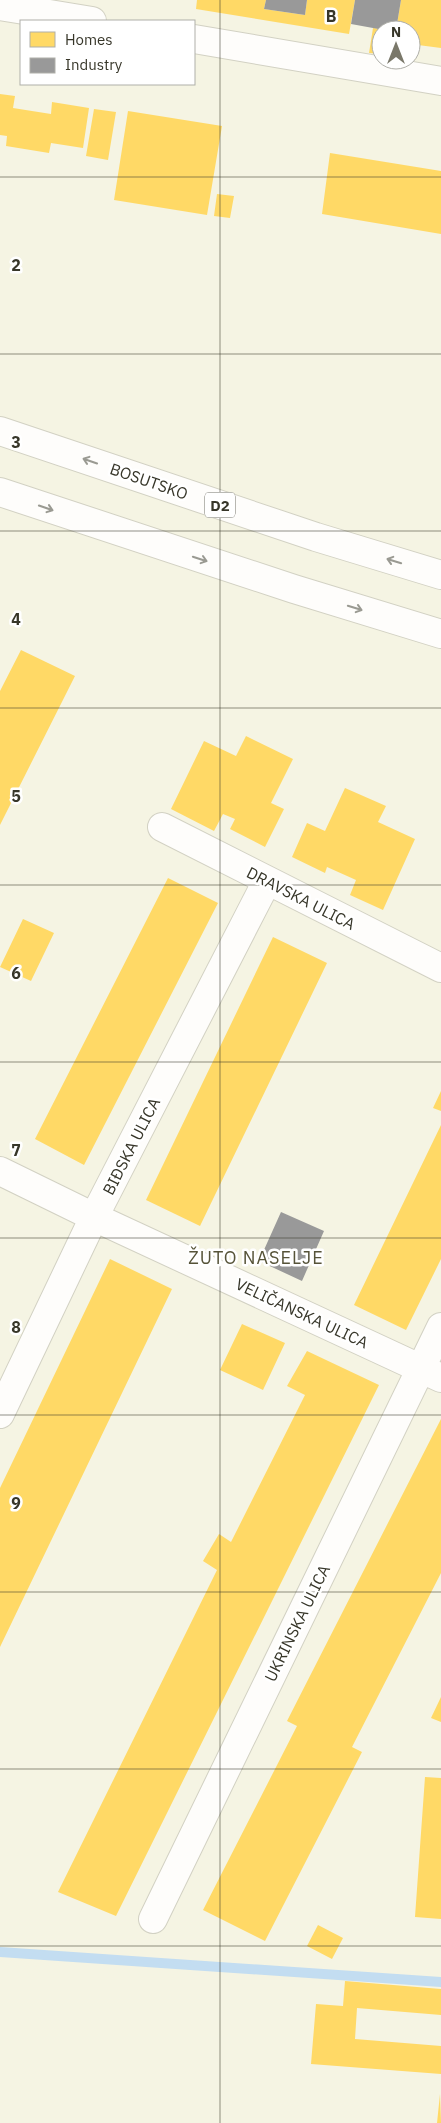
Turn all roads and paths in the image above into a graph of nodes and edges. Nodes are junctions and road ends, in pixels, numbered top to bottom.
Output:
1 (0, 6) edge
2 (86, 20) edge
3 (195, 39) edge
4 (441, 81) edge
5 (0, 431) edge
6 (0, 492) edge
7 (441, 575) edge
8 (441, 634) edge
9 (162, 827) dead end
10 (267, 881) junction
11 (441, 968) edge
12 (0, 1171) edge
13 (94, 1217) junction
14 (441, 1327) edge
15 (431, 1373) edge
16 (0, 1414) edge
17 (153, 1919) dead end

1 - 2 main road
3 - 4 main road
7 -> 5 main road, BOSUTSKO / D2
6 -> 8 main road
9 - 10 main road, DRAVSKA ULICA
10 - 11 main road, DRAVSKA ULICA
10 - 13 main road, BIĐSKA ULICA
12 - 13 main road, VELIČANSKA ULICA
13 - 15 main road, VELIČANSKA ULICA
13 - 16 main road, BIĐSKA ULICA
14 - 15 main road, UKRINSKA ULICA
15 - 17 main road, UKRINSKA ULICA

